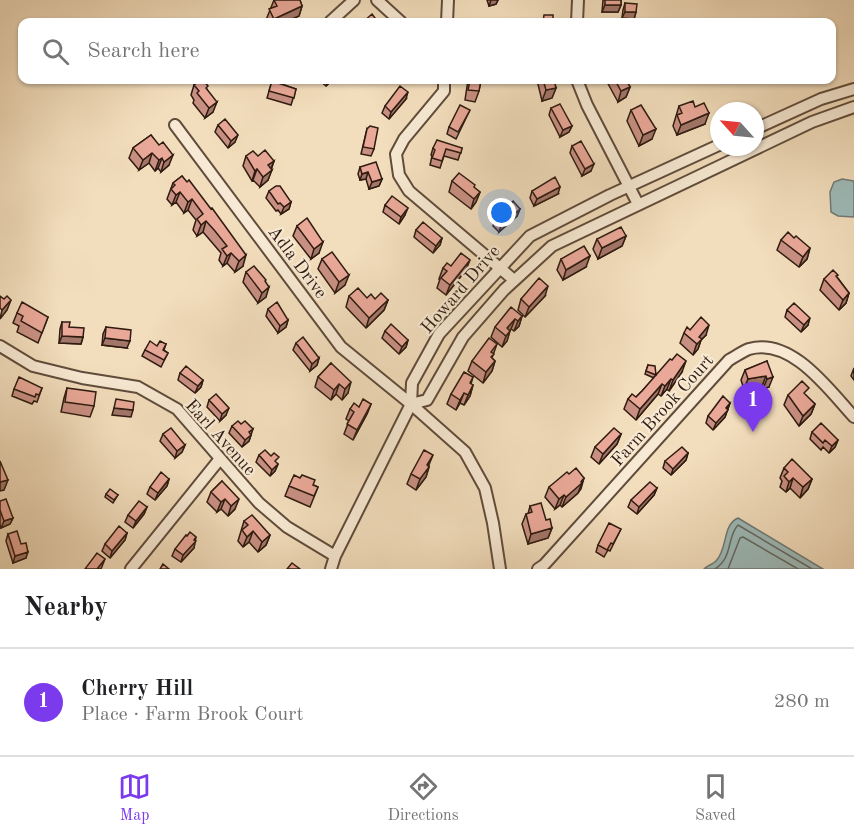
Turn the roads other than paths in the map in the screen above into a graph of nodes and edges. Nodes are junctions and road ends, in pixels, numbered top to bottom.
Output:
1 (354, 0) edge
2 (377, 0) edge
3 (448, 0) edge
4 (578, 0) edge
5 (334, 18) edge
6 (397, 18) edge
7 (447, 18) edge
8 (577, 18) edge
9 (444, 84) edge
10 (579, 84) edge
11 (851, 89) edge
12 (853, 107) edge
13 (175, 125) dead end
14 (764, 125) edge
15 (710, 149) edge
16 (629, 186) junction
17 (638, 204) junction
18 (499, 269) junction
19 (513, 280) junction
20 (0, 346) edge
21 (411, 404) junction
22 (854, 417) edge
23 (219, 460) junction
24 (335, 556) junction
25 (131, 569) edge
26 (331, 569) edge
27 (500, 569) edge
28 (538, 569) edge

1 - 5 street
2 - 6 street
3 - 7 street
4 - 8 street
9 - 18 street
10 - 16 street
11 - 12 street
11 - 14 street
12 - 17 street, Howard Drive
13 - 21 street, Adla Drive
15 - 16 street, Howard Drive
16 - 17 street
16 - 18 street, Howard Drive
17 - 19 street, Howard Drive
18 - 19 street
18 - 21 street, Howard Drive
19 - 21 street, Howard Drive
20 - 23 street, Earl Avenue
21 - 24 street, Howard Drive
21 - 27 street, Adla Drive
22 - 28 street, Farm Brook Court
23 - 24 street, Earl Avenue
23 - 25 street
24 - 26 street, Howard Drive

